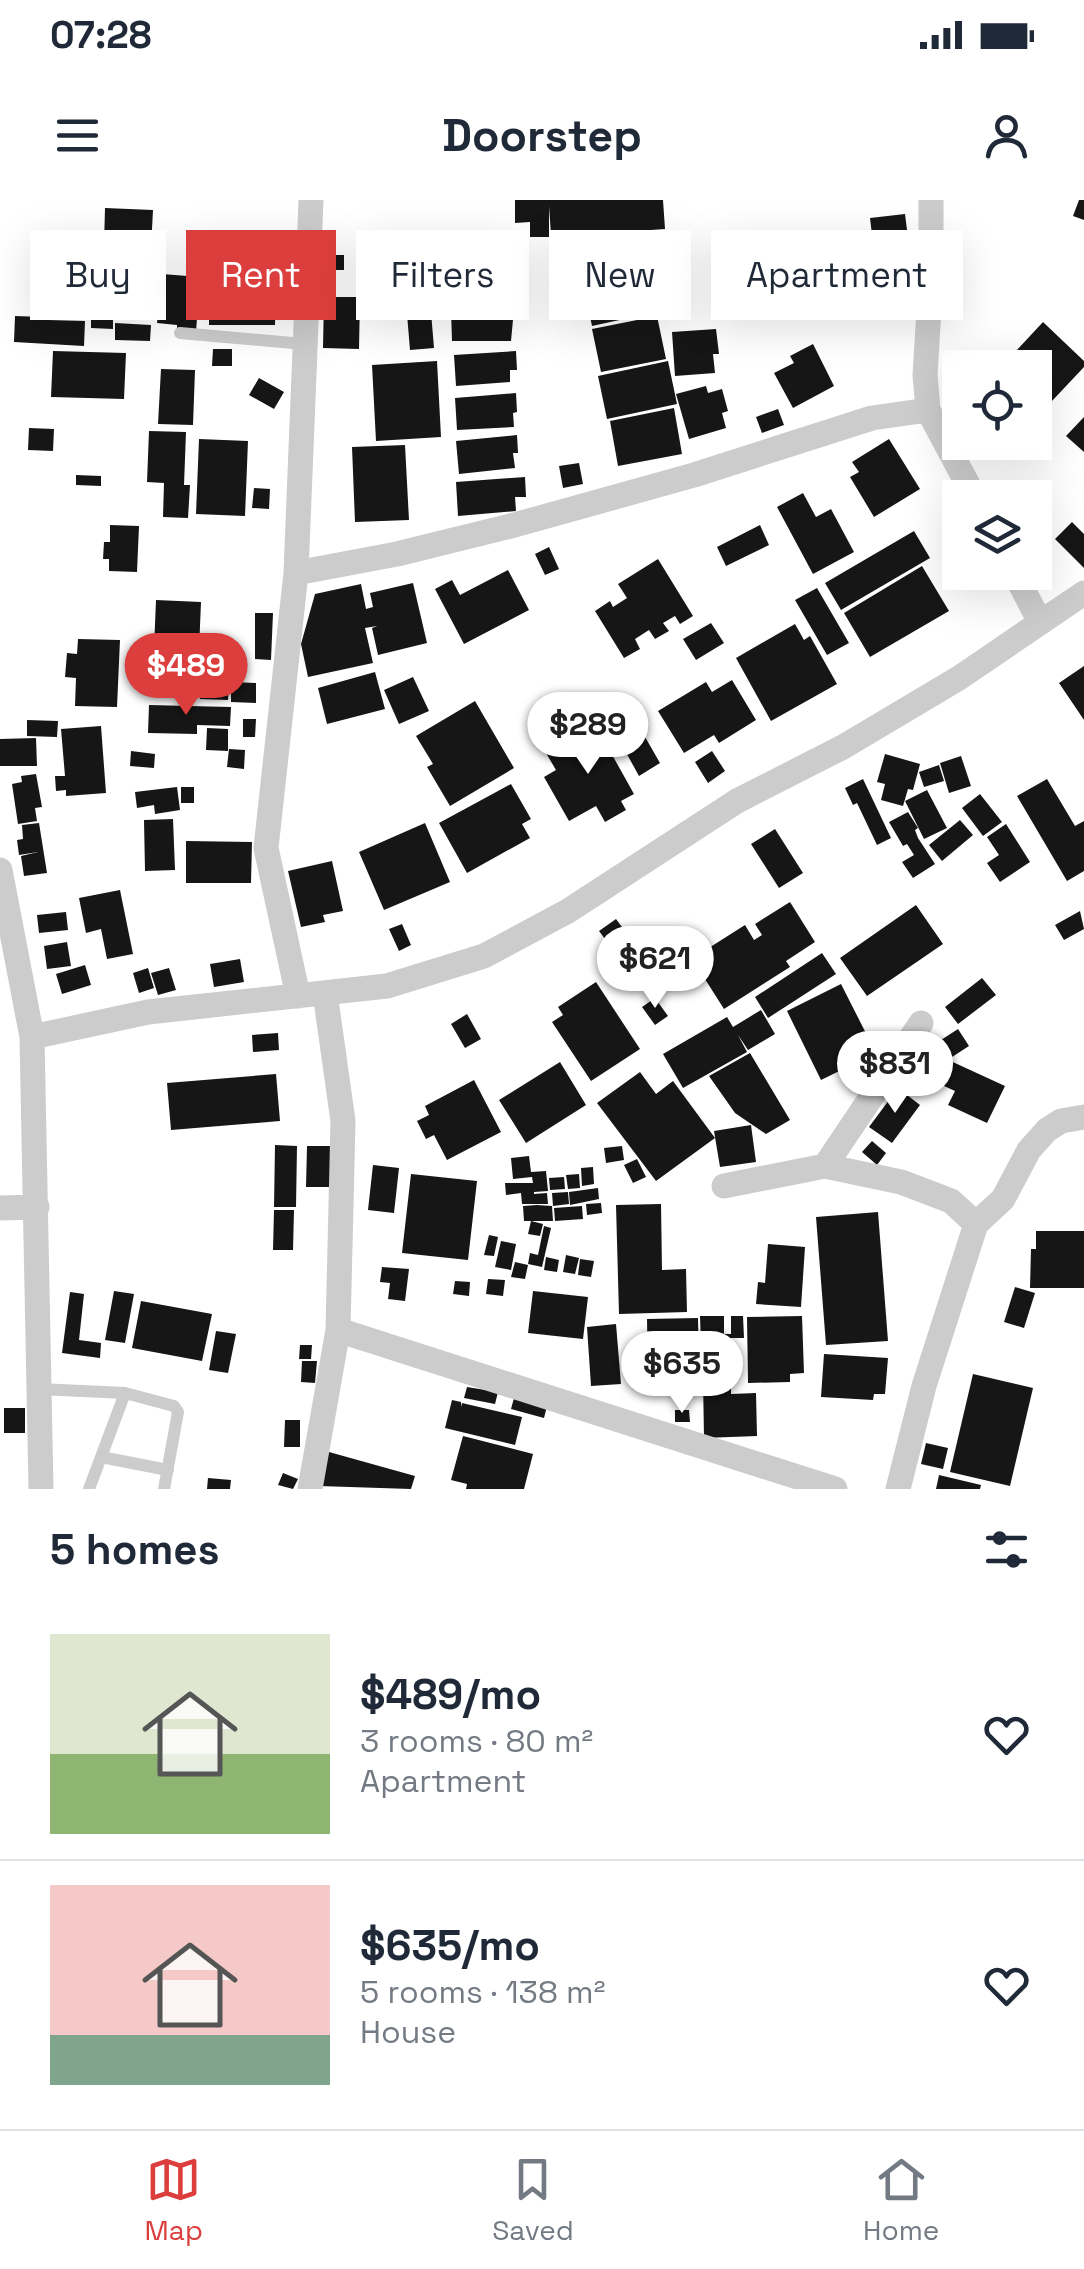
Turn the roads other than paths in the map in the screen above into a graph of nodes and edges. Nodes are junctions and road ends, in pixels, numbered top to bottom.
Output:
1 (311, 200) edge
2 (931, 200) edge
3 (180, 333) dead end
4 (304, 344) junction
5 (928, 410) junction
6 (965, 480) edge
7 (296, 573) junction
8 (1023, 590) edge
9 (1084, 593) edge
10 (1040, 622) junction
11 (0, 870) edge
12 (325, 992) junction
13 (298, 996) junction
14 (921, 1023) dead end
15 (32, 1037) junction
16 (1084, 1118) edge
17 (825, 1166) junction
18 (724, 1186) dead end
19 (0, 1208) edge
20 (37, 1208) junction
21 (976, 1224) junction
22 (338, 1330) junction
23 (39, 1389) junction
24 (125, 1394) junction
25 (101, 1456) junction
26 (168, 1470) junction
27 (41, 1489) edge
28 (89, 1489) edge
29 (164, 1489) edge
30 (310, 1489) edge
31 (835, 1489) edge
32 (898, 1489) edge

1 - 4 street
2 - 5 street
3 - 4 lane
4 - 7 street
5 - 6 street
5 - 7 street
7 - 13 street
8 - 10 street
9 - 10 street
10 - 12 street
11 - 15 street
12 - 13 street
12 - 22 street
13 - 15 street
14 - 17 street
15 - 20 street
16 - 21 street
17 - 18 street
17 - 21 street
19 - 20 street
20 - 23 street
21 - 32 street
22 - 30 street
22 - 31 street
23 - 24 lane
23 - 27 street
24 - 25 lane
24 - 26 lane
25 - 26 lane
25 - 28 lane
26 - 29 lane

